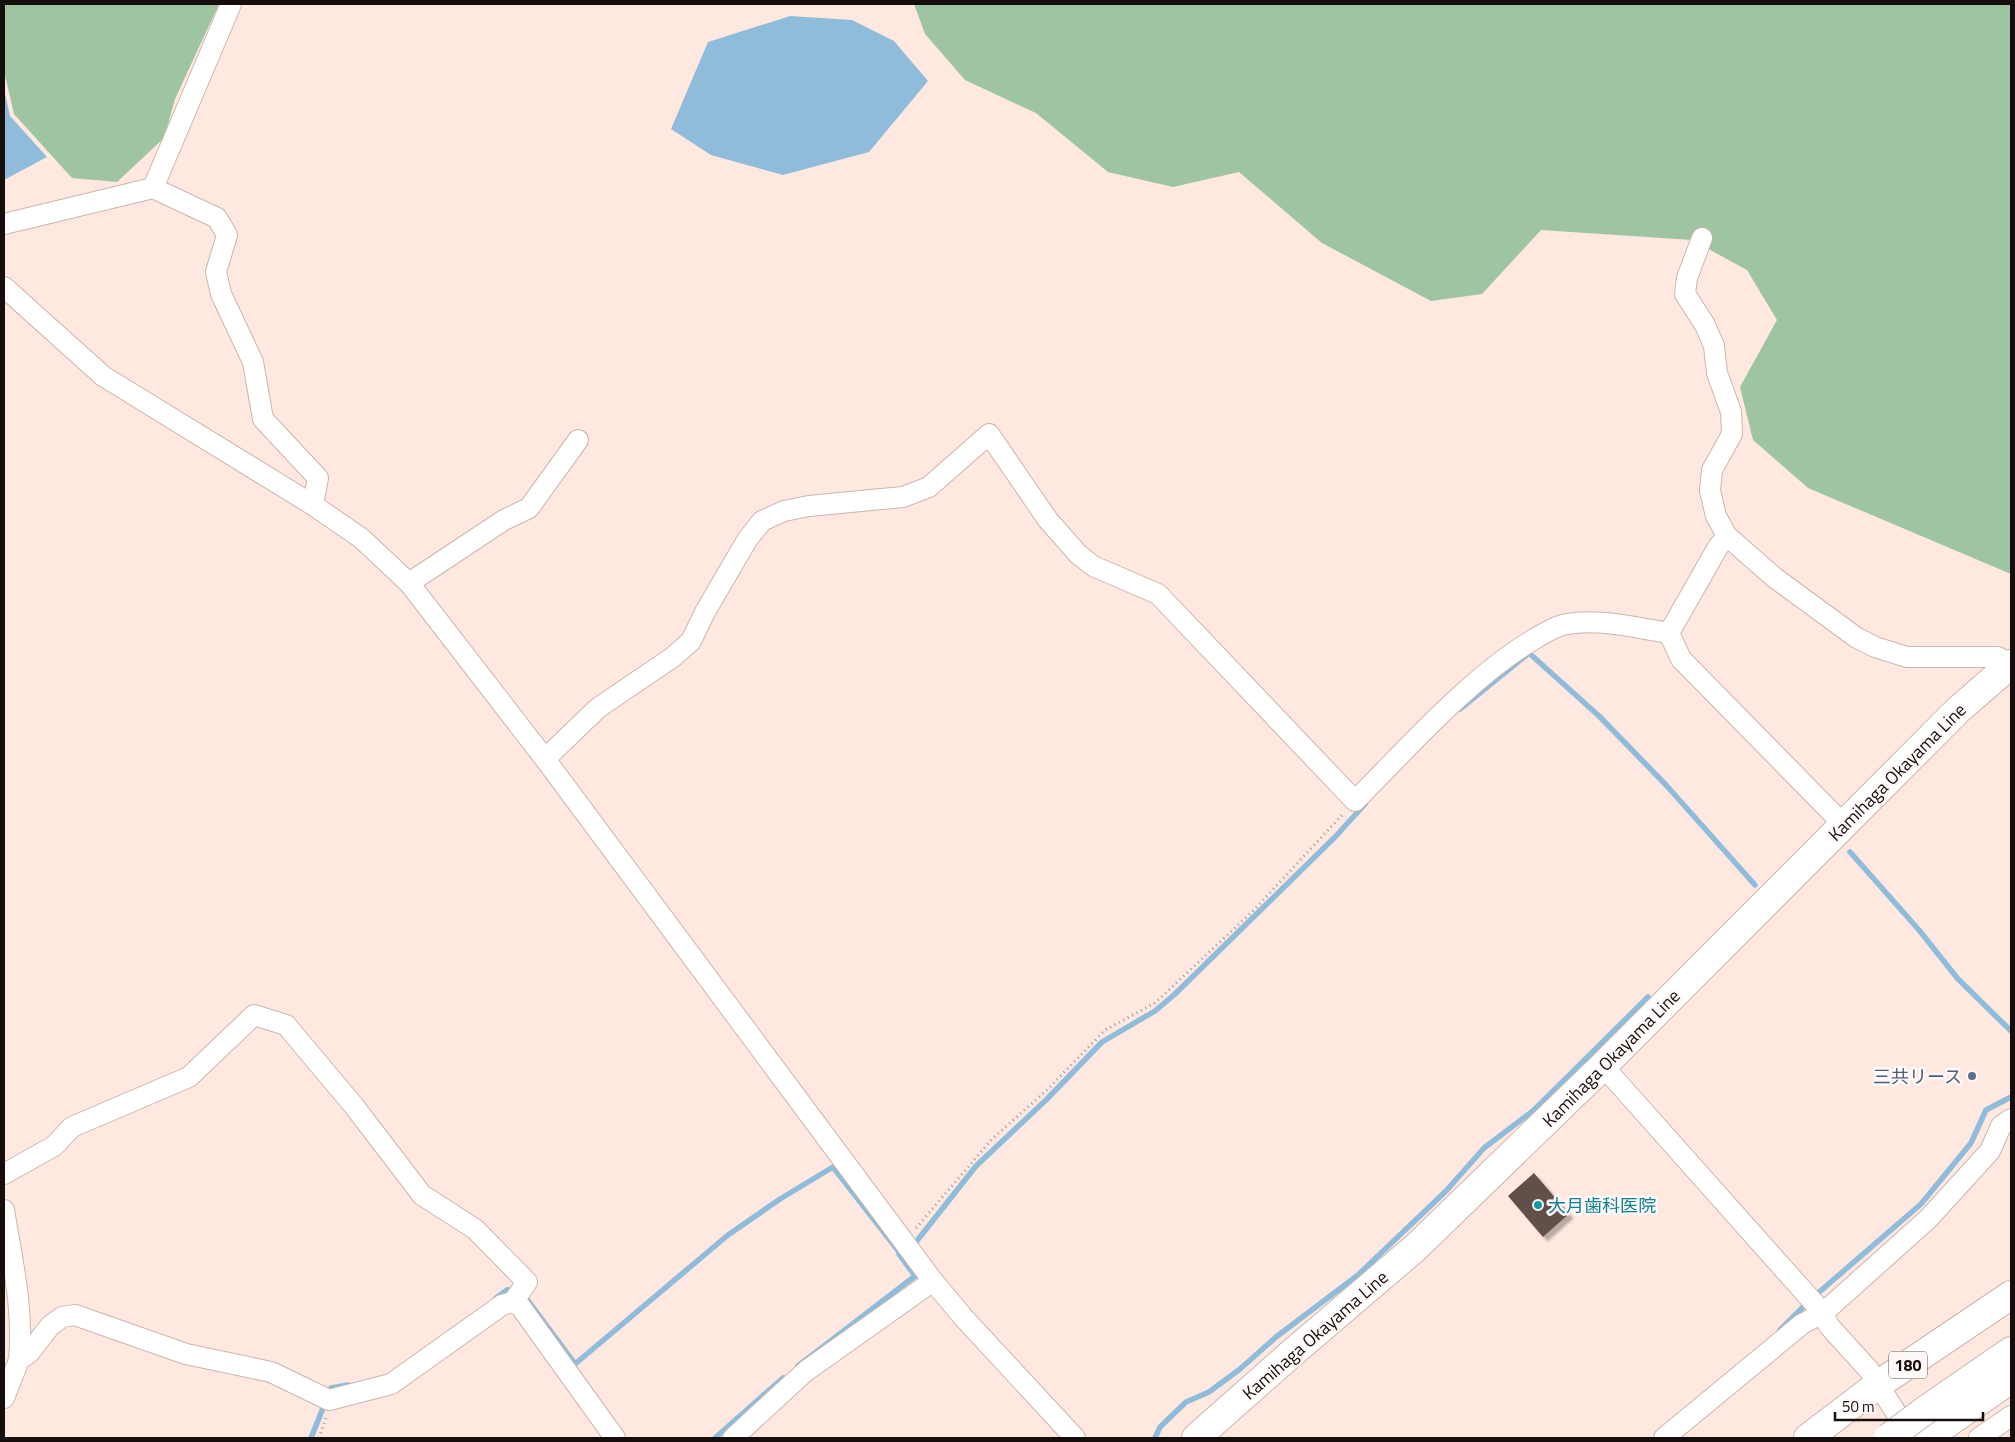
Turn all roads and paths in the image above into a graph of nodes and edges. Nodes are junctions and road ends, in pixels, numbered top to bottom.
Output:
1 (231, 4) edge
2 (153, 188) junction
3 (4, 224) edge
4 (1702, 238) dead end
5 (4, 287) edge
6 (578, 440) dead end
7 (313, 505) junction
8 (1728, 536) junction
9 (409, 583) junction
10 (1669, 633) junction
11 (2010, 664) edge
12 (545, 759) junction
13 (1355, 801) junction
14 (1844, 825) junction
15 (1603, 1066) junction
16 (2011, 1119) edge
17 (4, 1174) edge
18 (4, 1210) edge
19 (905, 1242) junction
20 (933, 1281) junction
21 (518, 1295) junction
22 (2011, 1296) edge
23 (1824, 1313) junction
24 (2011, 1351) edge
25 (19, 1360) junction
26 (2011, 1379) edge
27 (1879, 1384) junction
28 (4, 1398) edge
29 (2011, 1416) edge
30 (615, 1438) edge
31 (733, 1438) edge
32 (1075, 1438) edge
33 (1196, 1438) edge
34 (1664, 1438) edge
35 (1808, 1438) edge
36 (1888, 1438) edge
37 (1912, 1438) edge
38 (1926, 1438) edge
39 (1979, 1438) edge

1 - 2 street
2 - 3 street
2 - 7 street
4 - 8 street
5 - 7 street
6 - 9 street
7 - 9 street
8 - 10 street
8 - 11 street
9 - 12 street
10 - 13 street
10 - 14 street
11 - 14 main road, Kamihaga Okayama Line
12 - 13 street
12 - 19 street
13 - 19 path
14 - 15 main road, Kamihaga Okayama Line
15 - 23 street
15 - 33 main road, Kamihaga Okayama Line
16 - 23 street
17 - 21 street
18 - 25 street
19 - 20 street
20 - 31 street
20 - 32 street
21 - 25 street
21 - 30 street
22 - 27 main road, 180
23 - 27 street
23 - 34 street
24 - 36 main road, 180, bridge
25 - 28 street
26 - 38 main road
27 - 35 main road, 180
27 - 37 street
29 - 39 street

